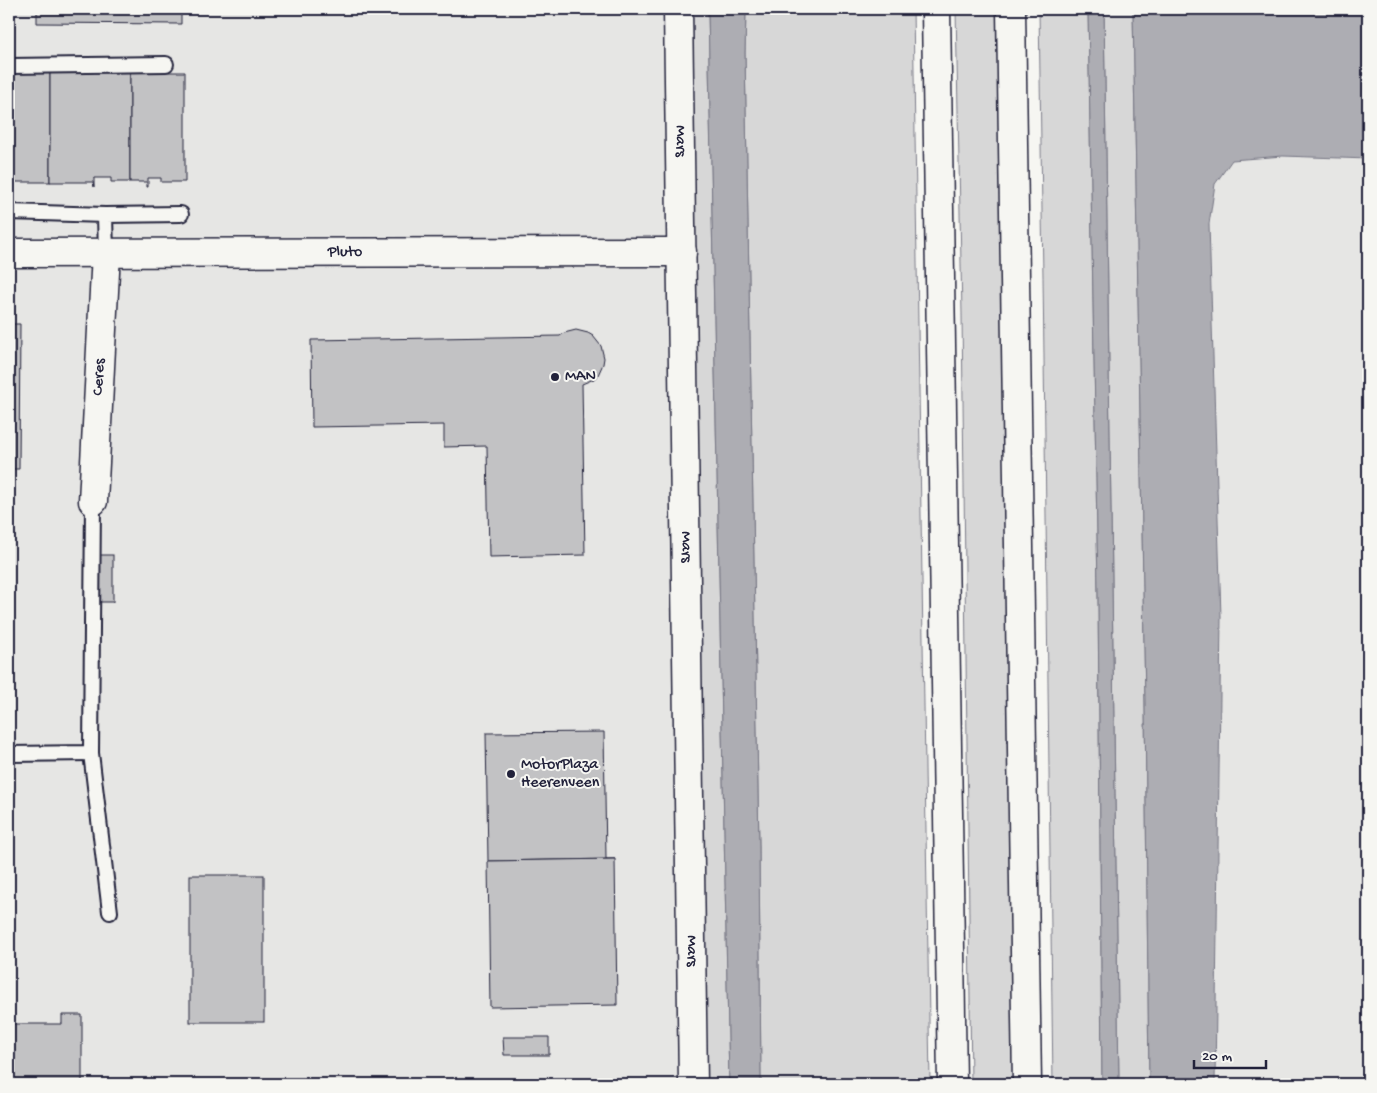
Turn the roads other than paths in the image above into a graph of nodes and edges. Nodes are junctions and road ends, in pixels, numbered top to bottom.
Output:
1 (678, 9) edge
2 (936, 9) edge
3 (1011, 9) edge
4 (166, 64) dead end
5 (9, 66) edge
6 (9, 212) edge
7 (181, 214) dead end
8 (105, 215) junction
9 (682, 252) junction
10 (106, 253) junction
11 (9, 254) edge
12 (93, 502) joint
13 (91, 753) junction
14 (9, 754) edge
15 (110, 912) dead end
16 (693, 1084) edge
17 (952, 1084) edge
18 (1027, 1084) edge

1 - 9 main road, Mars
2 - 17 main road
3 - 18 main road
4 - 5 lane
6 - 8 lane
7 - 8 lane
8 - 10 lane
9 - 10 main road, Pluto
9 - 16 main road, Mars
10 - 11 main road, Pluto
10 - 12 main road, Ceres
12 - 13 lane
13 - 14 lane
13 - 15 lane

